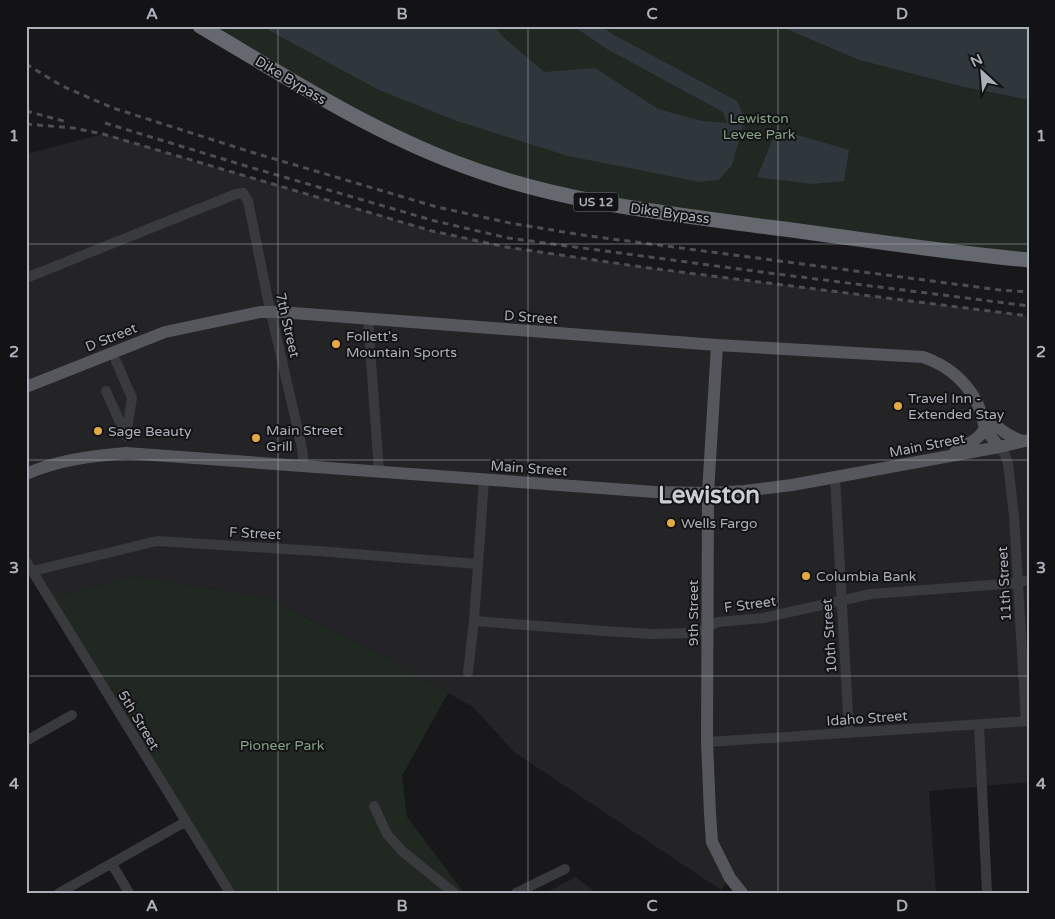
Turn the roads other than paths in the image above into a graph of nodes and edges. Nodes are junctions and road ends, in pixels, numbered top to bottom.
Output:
1 (200, 26) edge
2 (1029, 260) edge
3 (26, 278) edge
4 (271, 312) junction
5 (368, 320) junction
6 (717, 345) junction
7 (116, 361) dead end
8 (26, 387) edge
9 (106, 391) dead end
10 (981, 412) junction
11 (985, 428) junction
12 (1026, 440) edge
13 (999, 447) junction
14 (931, 459) junction
15 (304, 466) junction
16 (378, 472) junction
17 (26, 474) edge
18 (835, 477) junction
19 (484, 480) junction
20 (708, 493) junction
21 (26, 561) edge
22 (478, 564) junction
23 (33, 572) junction
24 (1029, 580) edge
25 (1017, 583) junction
26 (841, 600) junction
27 (474, 621) junction
28 (709, 627) junction
29 (468, 672) dead end
30 (72, 715) dead end
31 (1027, 721) edge
32 (979, 725) junction
33 (849, 733) junction
34 (26, 741) edge
35 (707, 742) junction
36 (374, 806) dead end
37 (185, 822) junction
38 (112, 864) junction
39 (565, 869) dead end
40 (59, 893) edge
41 (129, 893) edge
42 (230, 893) edge
43 (454, 893) edge
44 (516, 893) edge
45 (742, 893) edge
46 (988, 893) edge

1 - 2 highway, Dike Bypass / US 12
3 - 4 street, 7th Street
4 - 5 main road, D Street
4 - 8 main road, D Street
4 - 15 street, 7th Street
5 - 6 main road, D Street
5 - 16 street
6 - 10 main road, D Street
6 - 20 main road, 9th Street
7 - 9 street
10 - 11 main road, D Street
10 - 12 main road
11 - 13 main road, D Street
11 - 14 main road
12 - 13 main road, Main Street
13 - 14 main road, Main Street
13 - 25 street, 11th Street
14 - 18 main road, Main Street
15 - 16 main road, Main Street
15 - 17 main road, Main Street
16 - 19 main road, Main Street
18 - 20 main road, Main Street
18 - 26 street, 10th Street
19 - 20 main road, Main Street
19 - 22 street
20 - 28 main road, 9th Street
21 - 23 street, 5th Street
22 - 23 street, F Street
22 - 27 street
23 - 37 street, 5th Street
24 - 25 street, F Street
25 - 26 street, F Street
25 - 31 street, 11th Street
26 - 28 street, F Street
26 - 33 street, 10th Street
27 - 28 street, F Street
27 - 29 street
28 - 35 main road, 9th Street
30 - 34 street
31 - 32 street, Idaho Street
32 - 33 street, Idaho Street
32 - 46 street
33 - 35 street, Idaho Street
35 - 45 main road, 9th Street
36 - 43 street
37 - 38 street
37 - 42 street, 5th Street
38 - 40 street
38 - 41 street
39 - 44 street

